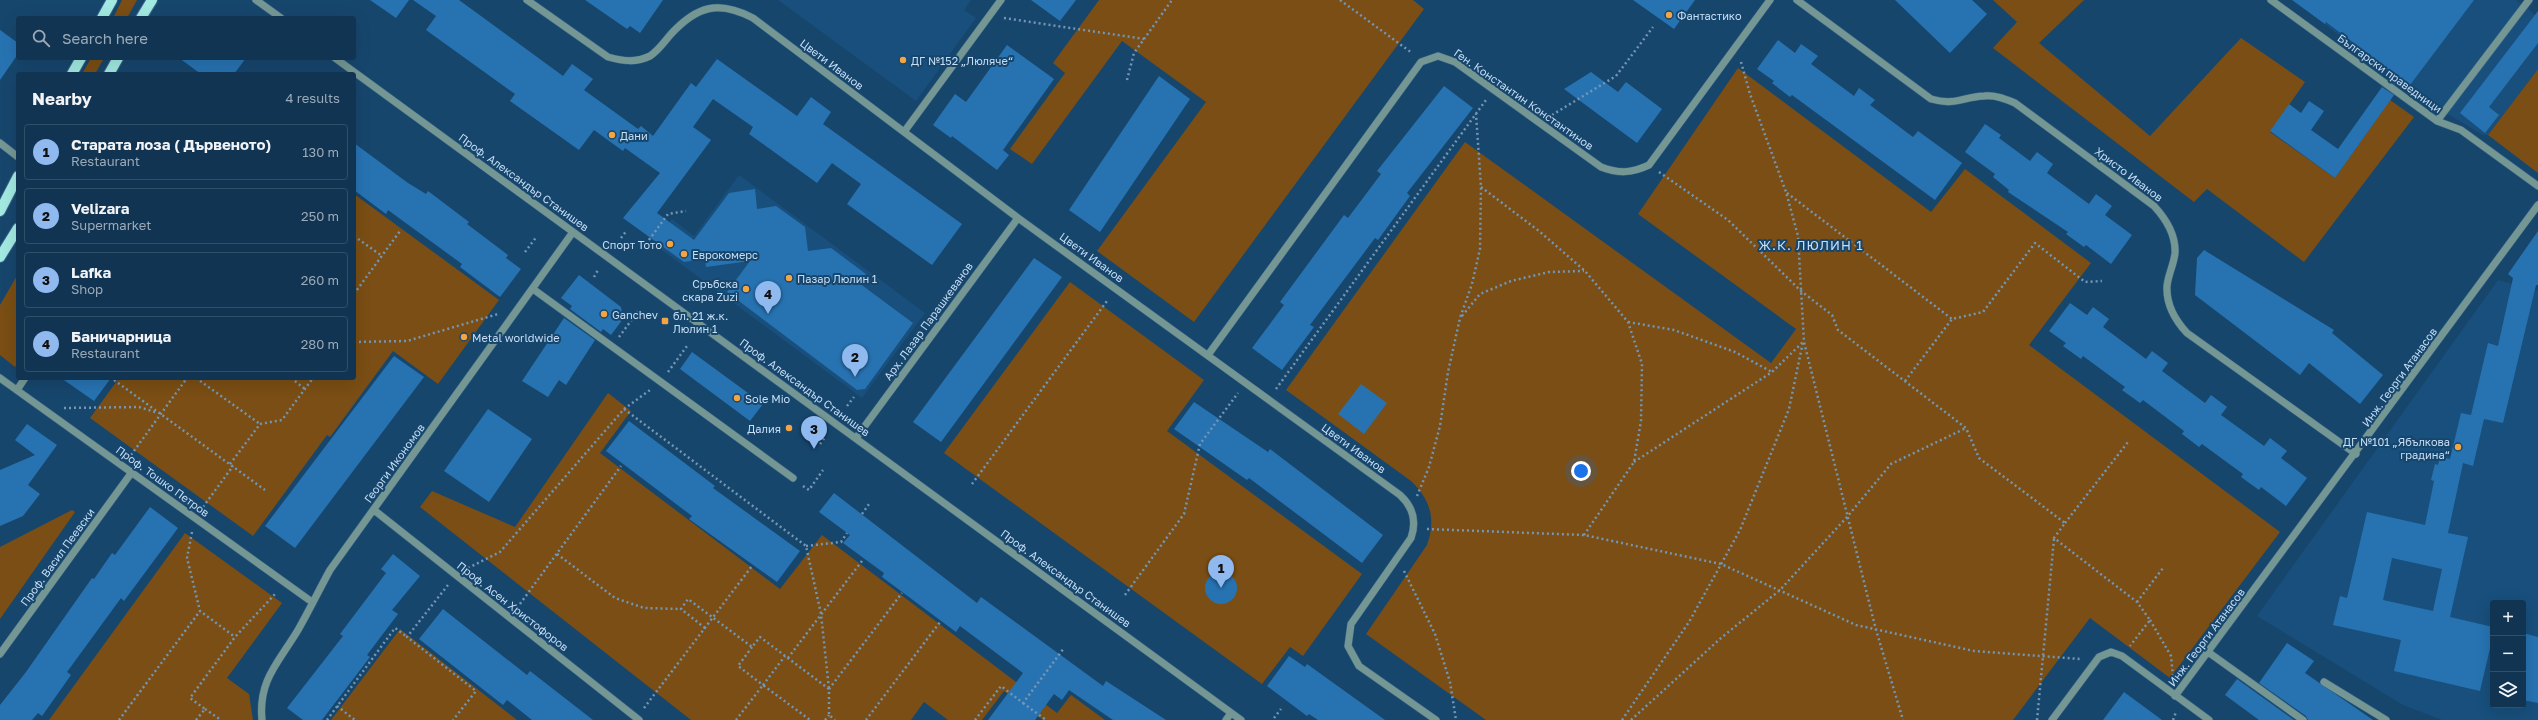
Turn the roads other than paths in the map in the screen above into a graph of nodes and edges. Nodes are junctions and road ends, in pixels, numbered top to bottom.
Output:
1 (112, 0) edge
2 (152, 0) edge
3 (256, 0) edge
4 (527, 0) edge
5 (1001, 0) edge
6 (1770, 0) edge
7 (1797, 0) edge
8 (2271, 0) edge
9 (2529, 0) edge
10 (103, 16) edge
11 (142, 16) edge
12 (278, 16) edge
13 (80, 60) edge
14 (117, 60) edge
15 (338, 60) edge
16 (73, 72) edge
17 (110, 72) edge
18 (354, 72) edge
19 (356, 73) edge
20 (2437, 121) junction
21 (904, 132) junction
22 (0, 143) edge
23 (16, 155) edge
24 (16, 180) edge
25 (2538, 186) edge
26 (2538, 205) edge
27 (0, 211) edge
28 (1018, 218) junction
29 (16, 231) edge
30 (573, 232) junction
31 (0, 257) edge
32 (533, 289) junction
33 (1208, 355) junction
34 (0, 378) edge
35 (24, 380) edge
36 (17, 390) junction
37 (856, 438) junction
38 (2356, 454) junction
39 (132, 472) junction
40 (793, 478) road end
41 (374, 510) junction
42 (312, 602) junction
43 (2208, 652) junction
44 (0, 654) edge
45 (2324, 682) dead end
46 (2175, 696) junction
47 (1231, 713) junction
48 (638, 719) edge
49 (262, 720) edge
50 (1226, 720) edge
51 (1242, 720) edge
52 (1436, 720) edge
53 (2052, 720) edge
54 (2208, 720) edge
55 (2303, 720) edge
56 (2386, 720) edge

1 - 10 main road
2 - 11 main road
3 - 12 street
4 - 21 street, Цвети Иванов
5 - 21 street
6 - 33 street, Ген. Константин Константинов
7 - 38 street, Христо Иванов
8 - 20 street, Български праведници
9 - 20 street
13 - 16 main road
14 - 17 main road
15 - 18 street, Проф. Александър Станишев
19 - 30 street, Проф. Александър Станишев
20 - 25 street, Български праведници
21 - 28 street, Цвети Иванов
22 - 23 street
24 - 27 main road
26 - 38 street, Инж. Георги Атанасов
28 - 33 street, Цвети Иванов
28 - 37 street, Арх. Лазар Парашкеванов
29 - 31 main road
30 - 32 street, Георги Икономов
30 - 37 street, Проф. Александър Станишев
32 - 40 street
32 - 41 street, Георги Икономов
33 - 52 street, Цвети Иванов
34 - 36 street, Проф. Тошко Петров
35 - 36 street
36 - 39 street, Проф. Тошко Петров
37 - 47 street, Проф. Александър Станишев
38 - 43 street, Инж. Георги Атанасов
39 - 42 street, Проф. Тошко Петров
39 - 44 street, Проф. Васил Пеевски
41 - 42 street, Георги Икономов
41 - 48 street, Проф. Асен Христофоров
42 - 49 street, Георги Икономов
43 - 46 street, Инж. Георги Атанасов
43 - 55 street
45 - 56 street
46 - 53 street
46 - 54 street
47 - 50 street
47 - 51 street, Проф. Александър Станишев

